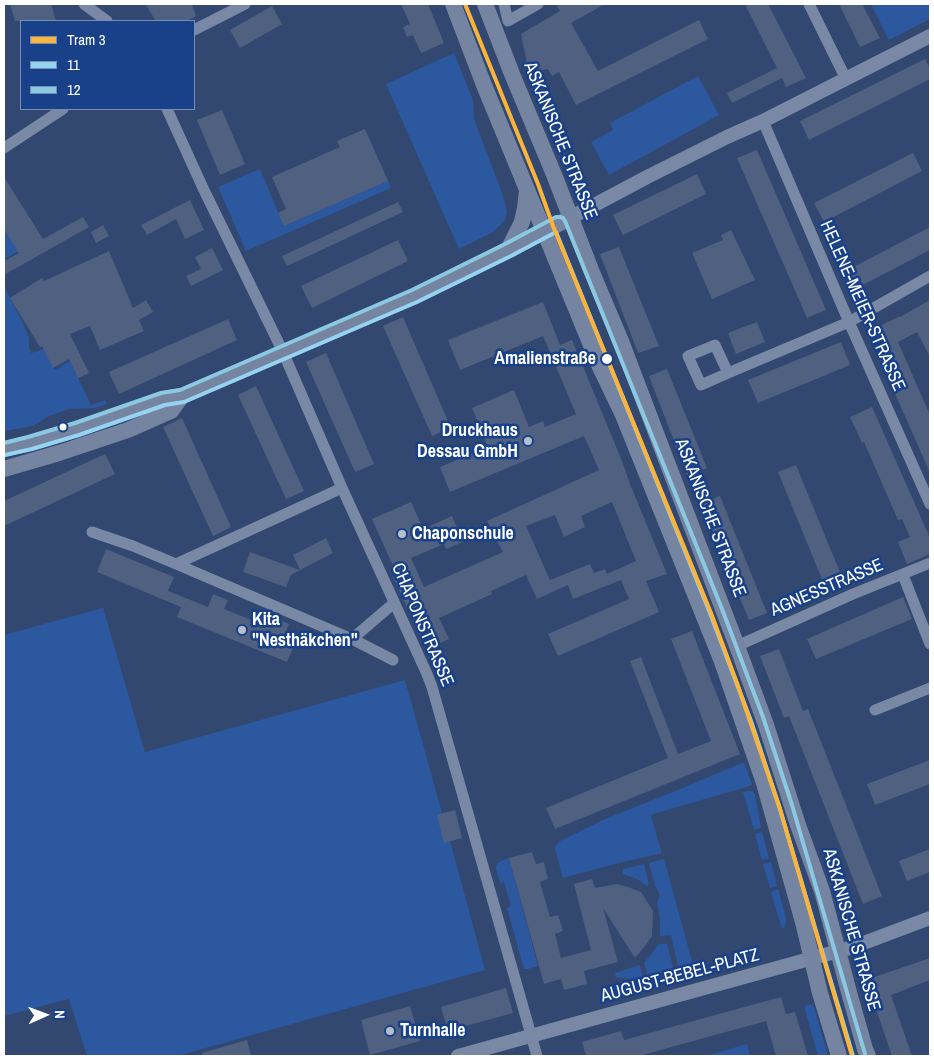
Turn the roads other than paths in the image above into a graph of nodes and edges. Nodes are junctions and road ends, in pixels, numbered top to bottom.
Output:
1 (84, 4) edge
2 (245, 4) edge
3 (452, 4) edge
4 (485, 4) edge
5 (504, 4) edge
6 (538, 4) edge
7 (809, 4) edge
8 (106, 20) edge
9 (195, 29) edge
10 (930, 36) edge
11 (846, 79) junction
12 (61, 110) edge
13 (167, 110) edge
14 (763, 121) junction
15 (4, 148) edge
16 (527, 189) junction
17 (570, 218) junction
18 (544, 231) junction
19 (508, 250) junction
20 (930, 276) edge
21 (849, 322) junction
22 (283, 352) junction
23 (728, 373) dead end
24 (182, 396) junction
25 (4, 449) edge
26 (4, 469) edge
27 (342, 488) junction
28 (930, 504) edge
29 (92, 532) dead end
30 (930, 563) edge
31 (176, 564) junction
32 (903, 574) junction
33 (394, 603) junction
34 (352, 639) junction
35 (930, 644) edge
36 (737, 646) junction
37 (393, 660) dead end
38 (930, 688) edge
39 (875, 710) dead end
40 (930, 918) edge
41 (839, 952) junction
42 (812, 959) junction
43 (531, 1037) junction
44 (458, 1056) edge
45 (537, 1056) edge
46 (839, 1056) edge
47 (868, 1056) edge

1 - 8 street
2 - 9 street
3 - 16 main road
4 - 17 main road, ASKANISCHE STRASSE
5 - 6 street
7 - 11 street
10 - 11 street
11 - 14 street
12 - 15 street
13 - 22 street, CHAPONSTRASSE
14 - 17 street
14 - 21 street, HELENE-MEIER-STRASSE
16 - 18 main road
16 - 19 main road
17 - 18 main road
17 - 36 main road, ASKANISCHE STRASSE
18 - 19 main road
18 - 42 main road
19 - 22 main road
20 - 21 street
21 - 23 street
21 - 28 street, HELENE-MEIER-STRASSE
22 - 24 main road
22 - 27 street, CHAPONSTRASSE
24 - 25 main road
24 - 26 main road
27 - 31 street
27 - 33 street, CHAPONSTRASSE
29 - 31 street
30 - 32 street, AGNESSTRASSE
31 - 34 street
32 - 35 street
32 - 36 street, AGNESSTRASSE
33 - 34 street
33 - 43 street, CHAPONSTRASSE
34 - 37 street
36 - 41 main road, ASKANISCHE STRASSE
38 - 39 street
40 - 41 street, AUGUST-BEBEL-PLATZ
41 - 42 street, AUGUST-BEBEL-PLATZ
41 - 47 main road, ASKANISCHE STRASSE
42 - 43 street, AUGUST-BEBEL-PLATZ
42 - 46 main road
43 - 44 street, AUGUST-BEBEL-PLATZ
43 - 45 street, CHAPONSTRASSE

